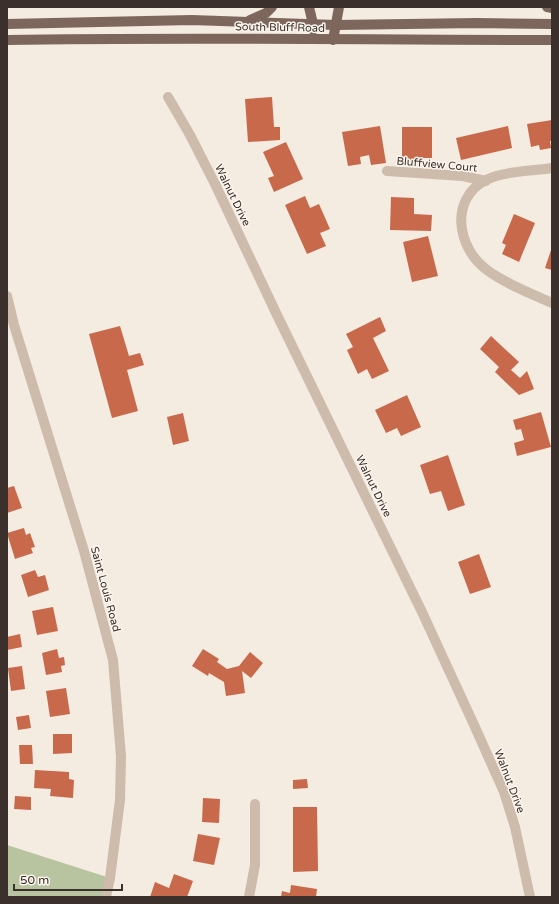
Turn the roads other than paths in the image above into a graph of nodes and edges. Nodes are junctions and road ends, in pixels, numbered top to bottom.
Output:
1 (272, 7) edge
2 (309, 7) edge
3 (339, 7) edge
4 (547, 7) edge
5 (552, 8) edge
6 (248, 21) junction
7 (7, 24) edge
8 (313, 24) junction
9 (552, 24) edge
10 (336, 25) junction
11 (312, 39) junction
12 (7, 40) edge
13 (333, 40) junction
14 (552, 40) edge
15 (168, 97) dead end
16 (552, 168) edge
17 (387, 171) dead end
18 (486, 181) junction
19 (7, 296) edge
20 (552, 303) edge
21 (255, 804) dead end
22 (106, 897) edge
23 (250, 897) edge
24 (530, 897) edge

1 - 6 main road
2 - 8 main road
3 - 10 main road
4 - 5 main road
6 - 7 main road, South Bluff Road
6 - 8 main road, South Bluff Road
8 - 10 main road, South Bluff Road
8 - 11 main road
9 - 10 main road, South Bluff Road
10 - 13 main road
11 - 12 main road, South Bluff Road
11 - 13 main road, South Bluff Road
13 - 14 main road, South Bluff Road
15 - 24 street, Walnut Drive
16 - 18 street
17 - 18 street, Bluffview Court
18 - 20 street
19 - 22 street, Saint Louis Road
21 - 23 street

